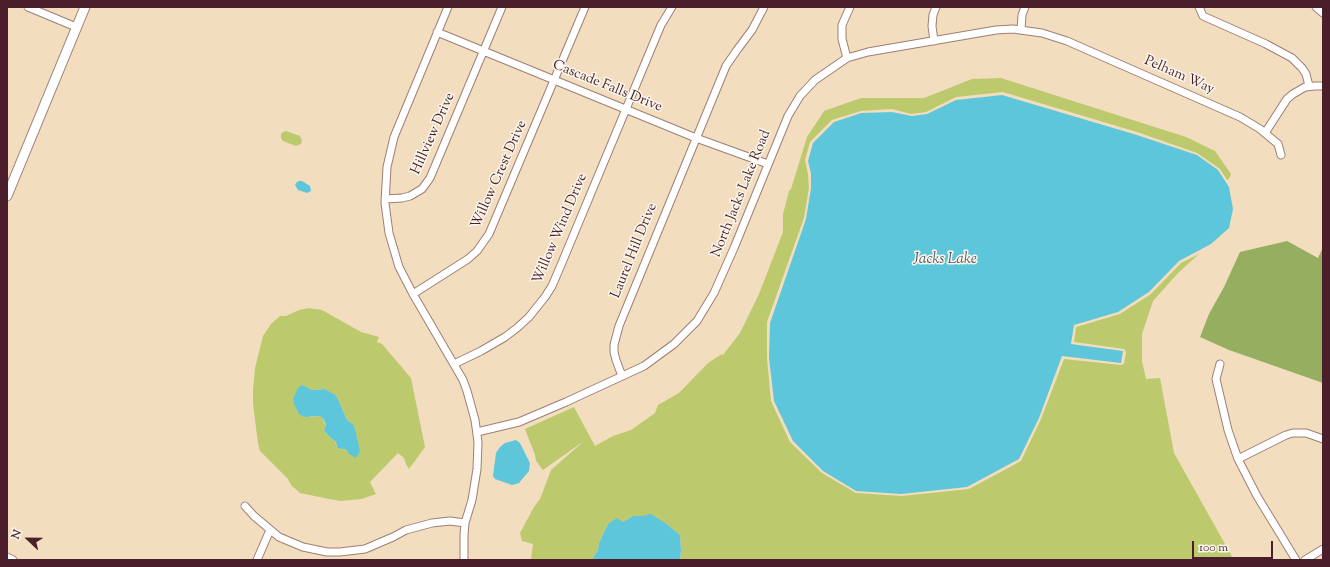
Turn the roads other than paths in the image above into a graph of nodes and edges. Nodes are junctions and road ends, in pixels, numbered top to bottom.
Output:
1 (28, 7) edge
2 (85, 7) edge
3 (448, 7) edge
4 (502, 7) edge
5 (585, 7) edge
6 (672, 7) edge
7 (764, 7) edge
8 (850, 7) edge
9 (936, 7) edge
10 (1025, 7) edge
11 (1199, 7) edge
12 (1316, 7) edge
13 (1323, 13) edge
14 (76, 27) junction
15 (1021, 30) junction
16 (437, 32) junction
17 (1054, 36) joint
18 (934, 41) junction
19 (484, 51) junction
20 (847, 58) junction
21 (554, 80) junction
22 (1309, 86) junction
23 (1323, 86) edge
24 (625, 109) junction
25 (1265, 133) junction
26 (696, 138) junction
27 (1281, 155) dead end
28 (768, 164) junction
29 (7, 196) edge
30 (385, 199) junction
31 (413, 294) junction
32 (454, 364) junction
33 (1220, 364) dead end
34 (622, 376) junction
35 (477, 432) junction
36 (1323, 439) edge
37 (1238, 459) junction
38 (245, 506) dead end
39 (465, 523) junction
40 (270, 530) junction
41 (1323, 549) edge
42 (7, 557) edge
43 (13, 560) edge
44 (257, 560) edge
45 (464, 560) edge
46 (1296, 560) edge
47 (1305, 560) edge

1 - 14 street
2 - 14 main road
3 - 16 street
4 - 19 street, Hillview Drive
5 - 21 street, Willow Crest Drive
6 - 24 street, Willow Wind Drive
7 - 26 street, Laurel Hill Drive
8 - 20 street
9 - 18 street
10 - 15 street
11 - 22 street
12 - 13 street
14 - 29 main road
15 - 17 street, North Jacks Lake Road
15 - 18 street, North Jacks Lake Road
16 - 19 street, Cascade Falls Drive
16 - 30 street
17 - 25 street, Pelham Way
18 - 20 street, North Jacks Lake Road
19 - 21 street, Cascade Falls Drive
19 - 30 street, Hillview Drive
20 - 28 street, North Jacks Lake Road
21 - 24 street, Cascade Falls Drive
21 - 31 street, Willow Crest Drive
22 - 23 street
22 - 25 street
24 - 26 street, Cascade Falls Drive
24 - 32 street, Willow Wind Drive
25 - 27 street, Pelham Way
26 - 28 street, Cascade Falls Drive
26 - 34 street, Laurel Hill Drive
28 - 34 street, North Jacks Lake Road
30 - 31 street
31 - 32 street
32 - 35 street
33 - 37 street
34 - 35 street, North Jacks Lake Road
35 - 39 street
36 - 37 street
37 - 46 street
38 - 40 street
39 - 40 street
39 - 45 street
40 - 44 street
41 - 47 street
42 - 43 street

